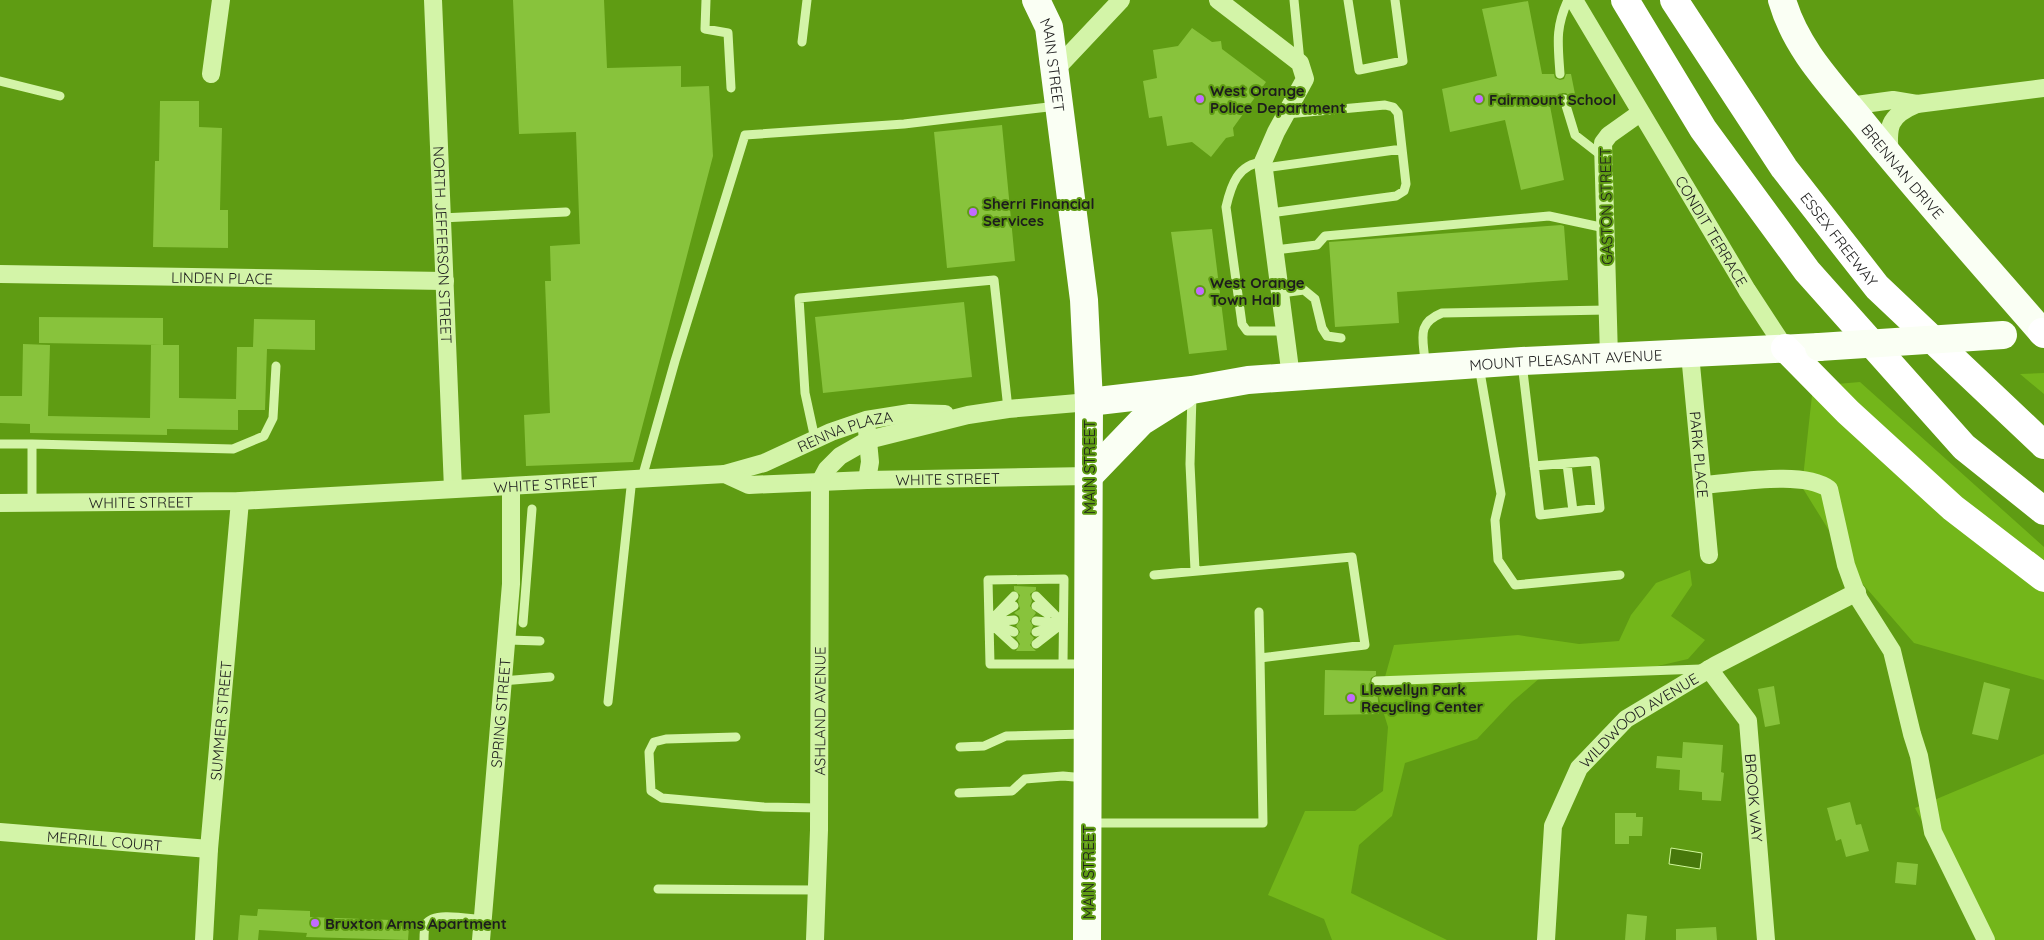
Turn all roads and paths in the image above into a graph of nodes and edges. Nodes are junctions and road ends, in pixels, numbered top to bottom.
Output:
1 (221, 0) edge
2 (433, 0) edge
3 (706, 0) edge
4 (807, 0) edge
5 (1036, 0) edge
6 (1121, 0) edge
7 (1218, 0) edge
8 (1294, 0) edge
9 (1348, 0) edge
10 (1395, 0) edge
11 (1568, 0) edge
12 (1574, 0) edge
13 (1625, 0) edge
14 (1674, 0) edge
15 (1782, 0) edge
16 (802, 42) dead end
17 (1300, 63) junction
18 (1054, 71) junction
19 (211, 74) dead end
20 (1560, 74) dead end
21 (0, 81) edge
22 (731, 88) dead end
23 (2044, 88) edge
24 (60, 96) dead end
25 (1564, 99) dead end
26 (1917, 104) junction
27 (1058, 106) junction
28 (1849, 106) junction
29 (1640, 113) junction
30 (1286, 114) junction
31 (1402, 149) junction
32 (1602, 156) junction
33 (1891, 158) junction
34 (1264, 165) junction
35 (566, 212) dead end
36 (1270, 213) junction
37 (441, 218) junction
38 (1605, 228) junction
39 (1275, 250) junction
40 (0, 274) edge
41 (444, 281) junction
42 (1281, 293) junction
43 (1608, 310) junction
44 (1286, 331) junction
45 (2043, 333) edge
46 (1341, 338) dead end
47 (1785, 348) junction
48 (1690, 354) junction
49 (1609, 357) junction
50 (1522, 361) junction
51 (1479, 364) junction
52 (276, 366) dead end
53 (1425, 367) junction
54 (1291, 377) junction
55 (1192, 390) junction
56 (1089, 402) junction
57 (1008, 409) junction
58 (968, 415) junction
59 (866, 420) junction
60 (815, 439) junction
61 (868, 440) junction
62 (0, 444) edge
63 (32, 444) junction
64 (2044, 445) edge
65 (1567, 464) junction
66 (1534, 466) junction
67 (725, 474) junction
68 (1089, 476) junction
69 (637, 478) junction
70 (867, 480) junction
71 (820, 482) junction
72 (1703, 485) junction
73 (511, 486) junction
74 (453, 489) junction
75 (240, 502) junction
76 (0, 503) edge
77 (32, 503) junction
78 (532, 509) dead end
79 (1573, 511) junction
80 (2044, 511) edge
81 (1709, 555) dead end
82 (1195, 570) junction
83 (1154, 575) dead end
84 (1620, 575) dead end
85 (2044, 578) edge
86 (1074, 579) junction
87 (518, 585) junction
88 (1857, 592) junction
89 (1014, 596) dead end
90 (1036, 596) dead end
91 (1014, 606) dead end
92 (1036, 606) dead end
93 (1259, 612) dead end
94 (1014, 620) dead end
95 (1036, 620) dead end
96 (989, 622) junction
97 (523, 623) dead end
98 (1064, 623) junction
99 (1014, 632) dead end
100 (1036, 632) dead end
101 (506, 640) junction
102 (540, 641) dead end
103 (1036, 644) dead end
104 (1014, 645) dead end
105 (1260, 658) junction
106 (1076, 664) junction
107 (1709, 669) junction
108 (550, 677) dead end
109 (502, 681) junction
110 (1376, 681) dead end
111 (608, 702) dead end
112 (1088, 734) junction
113 (736, 738) dead end
114 (960, 747) dead end
115 (1088, 778) junction
116 (959, 793) dead end
117 (819, 808) junction
118 (1088, 823) junction
119 (0, 832) edge
120 (209, 849) junction
121 (658, 889) dead end
122 (817, 890) junction
123 (483, 920) junction
124 (204, 940) edge
125 (424, 940) edge
126 (481, 940) edge
127 (816, 940) edge
128 (1087, 940) edge
129 (1546, 940) edge
130 (1766, 940) edge
131 (1986, 940) edge

1 - 19 street
2 - 37 street, NORTH JEFFERSON STREET
3 - 22 lane
4 - 16 lane
5 - 18 main road, MAIN STREET
6 - 18 street
7 - 17 street
8 - 17 lane
9 - 10 lane
11 - 20 lane
12 - 29 street
13 - 80 highway
14 - 64 highway, ESSEX FREEWAY
15 - 28 main road, BRENNAN DRIVE
17 - 30 street
18 - 27 main road, MAIN STREET
21 - 24 lane
23 - 26 street
25 - 32 lane
26 - 28 street
26 - 33 street
27 - 56 main road, MAIN STREET
27 - 69 lane
28 - 33 main road, BRENNAN DRIVE
29 - 32 street, GASTON STREET
29 - 47 street, CONDIT TERRACE
30 - 31 lane
30 - 34 street
31 - 34 lane
31 - 36 lane
32 - 38 street, GASTON STREET
33 - 45 main road, BRENNAN DRIVE
34 - 36 street
34 - 44 lane
35 - 37 lane
36 - 39 street
37 - 41 street, NORTH JEFFERSON STREET
38 - 39 lane
38 - 43 street, GASTON STREET
39 - 42 street
40 - 41 street, LINDEN PLACE
41 - 74 street, NORTH JEFFERSON STREET
42 - 44 street
42 - 46 lane
43 - 49 street, GASTON STREET
43 - 53 lane
44 - 54 street
45 - 47 main road, MOUNT PLEASANT AVENUE, bridge
47 - 48 main road, MOUNT PLEASANT AVENUE
47 - 85 highway
48 - 49 main road, MOUNT PLEASANT AVENUE
48 - 72 street, PARK PLACE
49 - 50 main road, MOUNT PLEASANT AVENUE
50 - 51 main road, MOUNT PLEASANT AVENUE
50 - 66 lane
51 - 53 main road, MOUNT PLEASANT AVENUE
51 - 84 lane
52 - 63 lane
53 - 54 main road, MOUNT PLEASANT AVENUE
54 - 55 main road, MOUNT PLEASANT AVENUE
55 - 56 main road, MOUNT PLEASANT AVENUE
55 - 68 main road
55 - 82 lane
56 - 57 street, RENNA PLAZA
56 - 68 main road, MAIN STREET
57 - 58 street, RENNA PLAZA
57 - 60 lane
58 - 59 street, RENNA PLAZA
58 - 61 street, RENNA PLAZA
59 - 60 street, RENNA PLAZA
59 - 61 street
60 - 67 street, RENNA PLAZA
61 - 70 street
61 - 71 street, RENNA PLAZA
62 - 63 lane
63 - 77 lane
65 - 66 lane
65 - 79 lane
65 - 79 lane
66 - 79 lane
67 - 69 street, WHITE STREET
67 - 71 street, WHITE STREET
68 - 70 street, WHITE STREET
68 - 86 main road, MAIN STREET
69 - 73 street, WHITE STREET
69 - 111 lane
70 - 71 street, WHITE STREET
71 - 117 street, ASHLAND AVENUE
72 - 81 street, PARK PLACE
72 - 88 street
73 - 74 street, WHITE STREET
73 - 87 street, SPRING STREET
74 - 75 street, WHITE STREET
75 - 77 street, WHITE STREET
75 - 120 street, SUMMER STREET
76 - 77 street, WHITE STREET
78 - 87 lane
82 - 83 lane
82 - 105 lane
86 - 96 lane
86 - 98 lane
86 - 106 main road, MAIN STREET
87 - 97 lane
87 - 101 street, SPRING STREET
88 - 107 street, WILDWOOD AVENUE
88 - 131 street
89 - 96 lane
90 - 98 lane
91 - 96 lane
92 - 98 lane
93 - 105 lane
94 - 96 lane
95 - 98 lane
96 - 99 lane
96 - 104 lane
96 - 106 lane
98 - 100 lane
98 - 103 lane
98 - 106 lane
101 - 102 lane
101 - 109 street, SPRING STREET
105 - 118 lane
106 - 112 main road, MAIN STREET
107 - 110 lane
107 - 129 street, WILDWOOD AVENUE
107 - 130 street, BROOK WAY
108 - 109 lane
109 - 123 street, SPRING STREET
112 - 114 lane
112 - 115 main road, MAIN STREET
113 - 117 lane
115 - 116 lane
115 - 118 main road, MAIN STREET
117 - 122 street, ASHLAND AVENUE
118 - 128 main road, MAIN STREET
119 - 120 street, MERRILL COURT
120 - 124 street, SUMMER STREET
121 - 122 lane
122 - 127 street, ASHLAND AVENUE
123 - 125 lane
123 - 126 street, SPRING STREET

